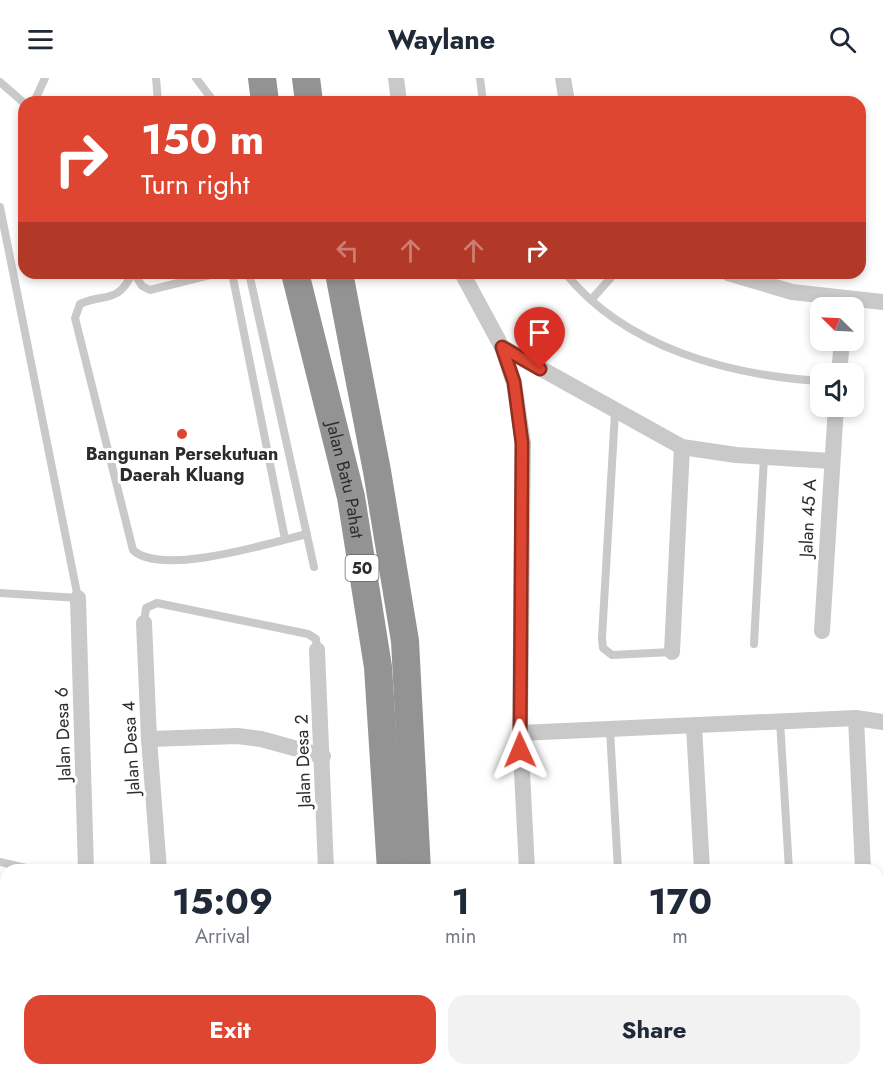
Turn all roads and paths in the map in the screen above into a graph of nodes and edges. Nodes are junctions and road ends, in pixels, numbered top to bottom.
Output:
1 (45, 78) edge
2 (156, 78) edge
3 (196, 78) edge
4 (306, 78) edge
5 (396, 78) edge
6 (480, 78) edge
7 (563, 78) edge
8 (0, 82) edge
9 (267, 84) edge
10 (37, 96) edge
11 (158, 96) edge
12 (210, 96) edge
13 (282, 96) edge
14 (308, 96) edge
15 (398, 96) edge
16 (482, 96) edge
17 (566, 96) edge
18 (18, 98) edge
19 (0, 207) edge
20 (129, 279) edge
21 (137, 279) edge
22 (186, 279) edge
23 (233, 279) edge
24 (250, 279) edge
25 (296, 279) edge
26 (340, 279) edge
27 (465, 279) edge
28 (572, 279) edge
29 (610, 279) edge
30 (748, 279) edge
31 (814, 297) edge
32 (591, 300) junction
33 (883, 302) edge
34 (864, 303) edge
35 (502, 347) junction
36 (810, 380) edge
37 (615, 412) junction
38 (835, 417) edge
39 (682, 447) junction
40 (764, 457) junction
41 (831, 460) junction
42 (307, 534) junction
43 (285, 539) junction
44 (314, 567) dead end
45 (0, 593) edge
46 (78, 598) junction
47 (144, 623) joint
48 (822, 631) dead end
49 (754, 644) dead end
50 (317, 651) joint
51 (672, 652) joint
52 (856, 718) junction
53 (780, 721) junction
54 (883, 722) edge
55 (694, 726) junction
56 (610, 730) junction
57 (520, 733) junction
58 (148, 739) junction
59 (324, 756) junction
60 (86, 864) edge
61 (158, 864) edge
62 (326, 864) edge
63 (391, 864) edge
64 (417, 864) edge
65 (527, 864) edge
66 (618, 864) edge
67 (702, 864) edge
68 (789, 864) edge
69 (863, 864) edge

1 - 10 lane
2 - 11 lane
3 - 12 lane
4 - 14 highway
5 - 15 street
6 - 16 lane
7 - 17 street
8 - 18 lane
9 - 13 highway
19 - 46 lane
20 - 43 lane
21 - 22 lane
23 - 43 lane
24 - 42 lane
25 - 63 highway, Jalan Batu Pahat / 50
26 - 64 highway, Jalan Batu Pahat / 50
27 - 35 street
28 - 32 lane
29 - 32 lane
30 - 31 street
32 - 36 lane
33 - 34 street
35 - 37 street
35 - 57 street
37 - 39 street
37 - 51 lane
38 - 41 street, Jalan 45 A
39 - 40 street
39 - 51 street
40 - 41 street
40 - 49 lane
41 - 48 street, Jalan 45 A
42 - 43 lane
42 - 44 lane
45 - 46 lane
46 - 60 street, Jalan Desa 6
47 - 50 lane
47 - 58 street, Jalan Desa 4
50 - 59 street, Jalan Desa 2
52 - 53 street
52 - 54 street
52 - 69 street
53 - 55 street
53 - 68 lane
55 - 56 street
55 - 67 street
56 - 57 street
56 - 66 lane
57 - 65 street
58 - 59 street
58 - 61 street, Jalan Desa 4
59 - 62 street, Jalan Desa 2

